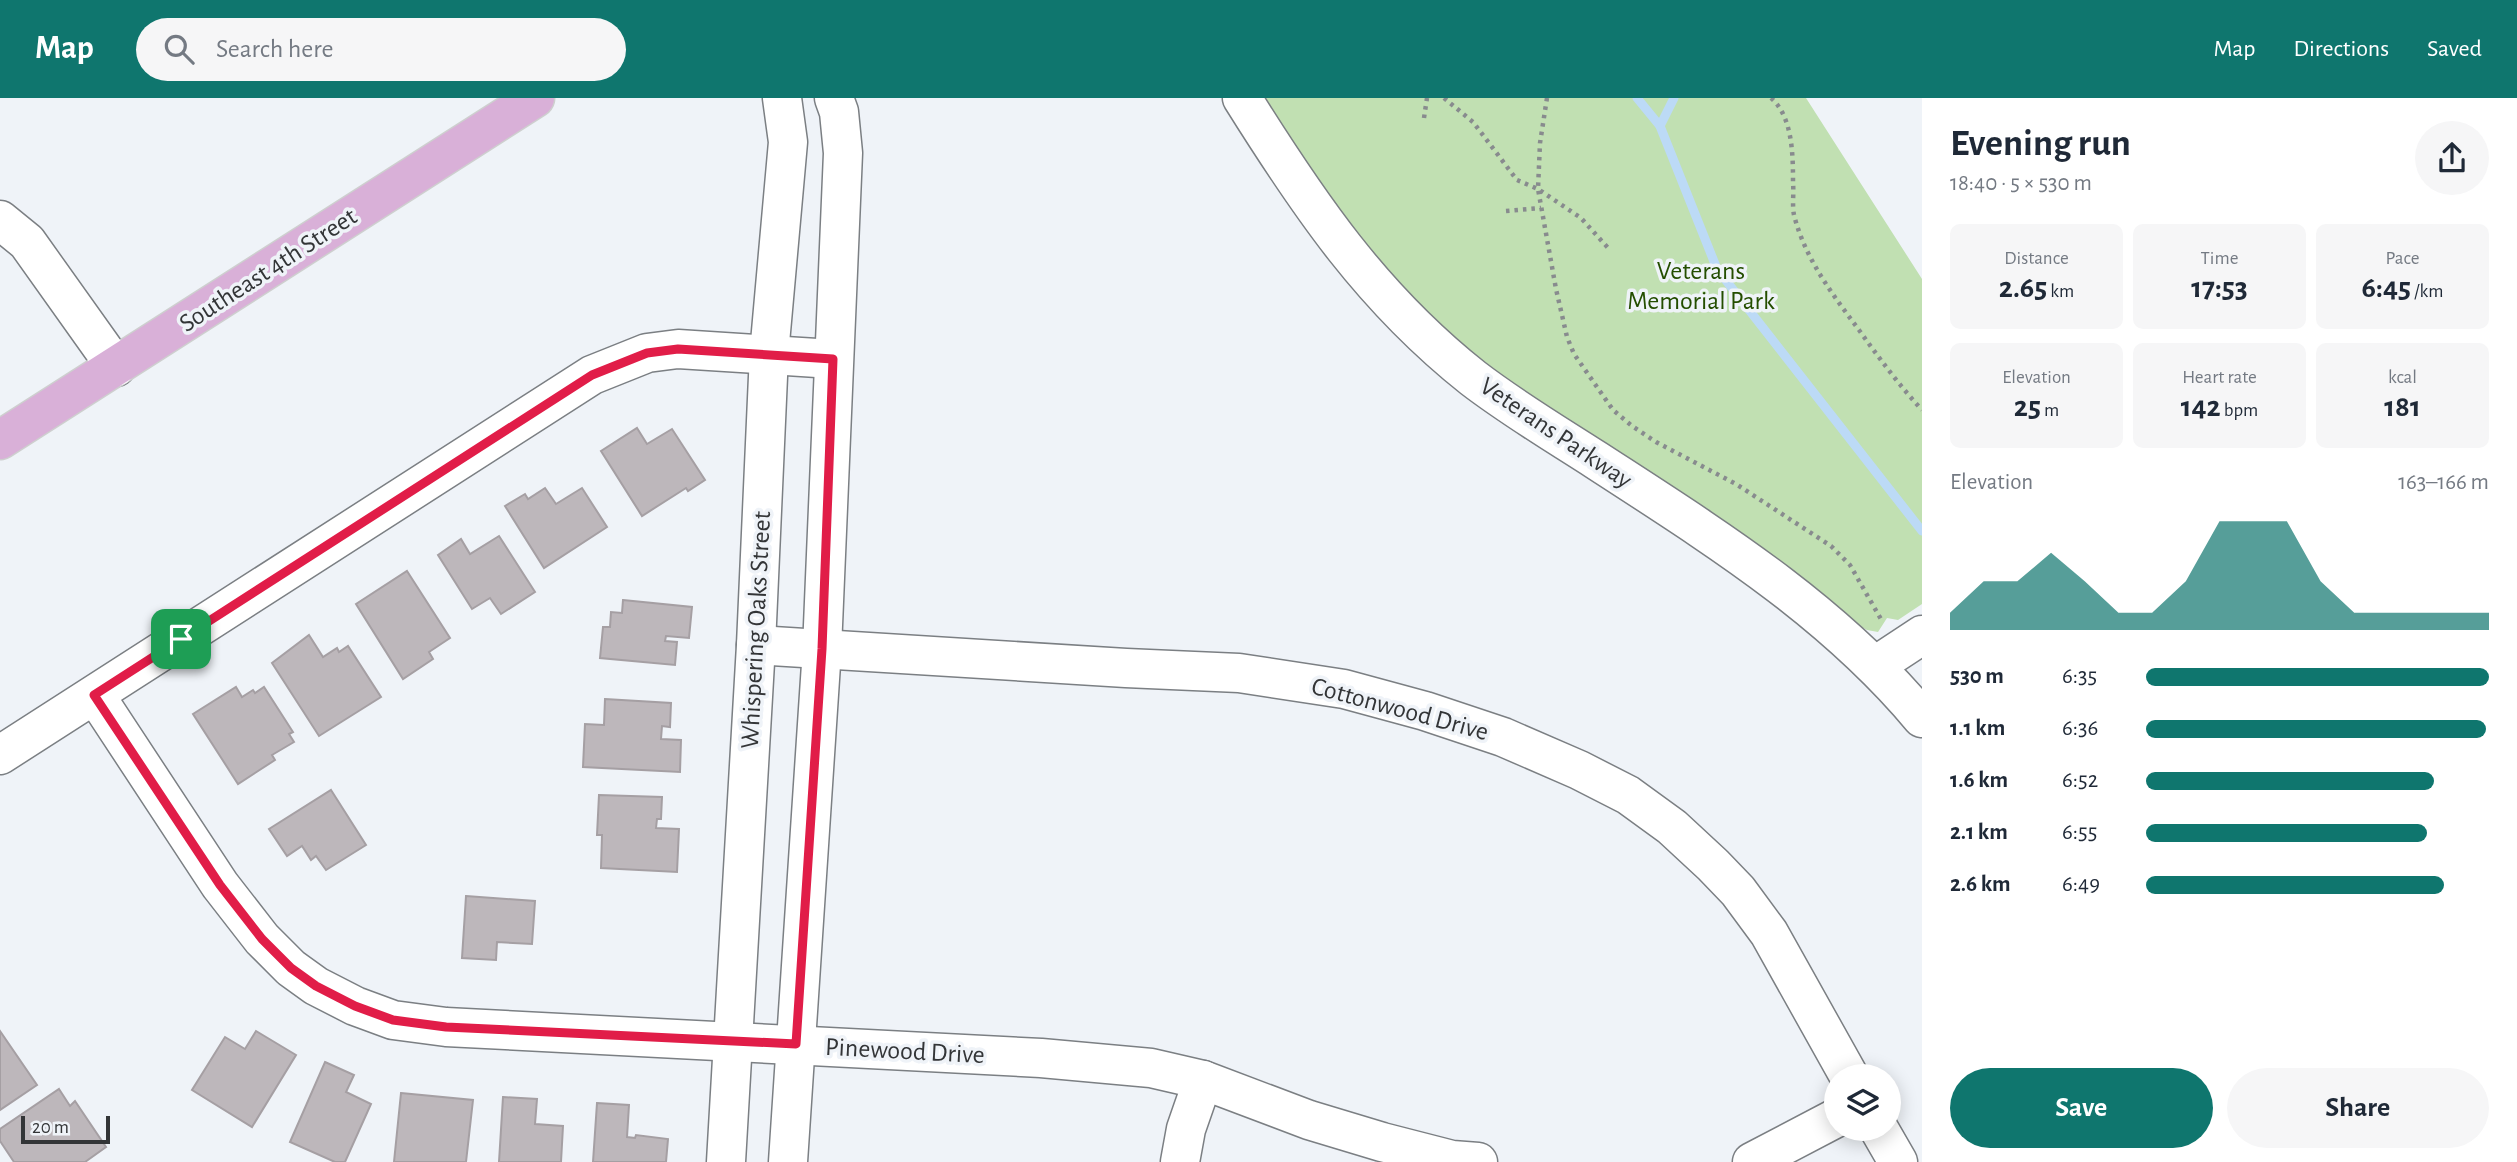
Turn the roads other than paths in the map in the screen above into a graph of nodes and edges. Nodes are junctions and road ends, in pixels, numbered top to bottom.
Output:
1 (535, 98) edge
2 (782, 98) edge
3 (834, 98) edge
4 (1242, 98) edge
5 (0, 220) edge
6 (769, 354) junction
7 (833, 359) junction
8 (116, 367) junction
9 (0, 440) edge
10 (756, 645) junction
11 (822, 649) junction
12 (1900, 650) edge
13 (94, 695) junction
14 (1922, 718) edge
15 (0, 755) edge
16 (733, 1041) junction
17 (796, 1044) junction
18 (1842, 1064) edge
19 (1203, 1080) junction
20 (1824, 1124) edge
21 (1886, 1141) edge
22 (726, 1162) edge
23 (788, 1162) edge
24 (1180, 1162) edge
25 (1478, 1162) edge
26 (1752, 1162) edge
27 (1898, 1162) edge

1 - 8 main road, Southeast 4th Street
2 - 6 street, Whispering Oaks Street
3 - 7 street
4 - 12 street, Veterans Parkway
5 - 8 street
6 - 7 street
6 - 10 street, Whispering Oaks Street
6 - 13 street
7 - 11 street
8 - 9 main road, Southeast 4th Street
10 - 11 street, Cottonwood Drive
10 - 16 street, Whispering Oaks Street
11 - 17 street
11 - 18 street, Cottonwood Drive
12 - 14 street, Veterans Parkway
13 - 15 street
13 - 16 street, Pinewood Drive
16 - 17 street, Pinewood Drive
16 - 22 street, Whispering Oaks Street
17 - 19 street, Pinewood Drive
17 - 23 street
19 - 24 street
19 - 25 street, Pinewood Drive
20 - 26 street
21 - 27 street

